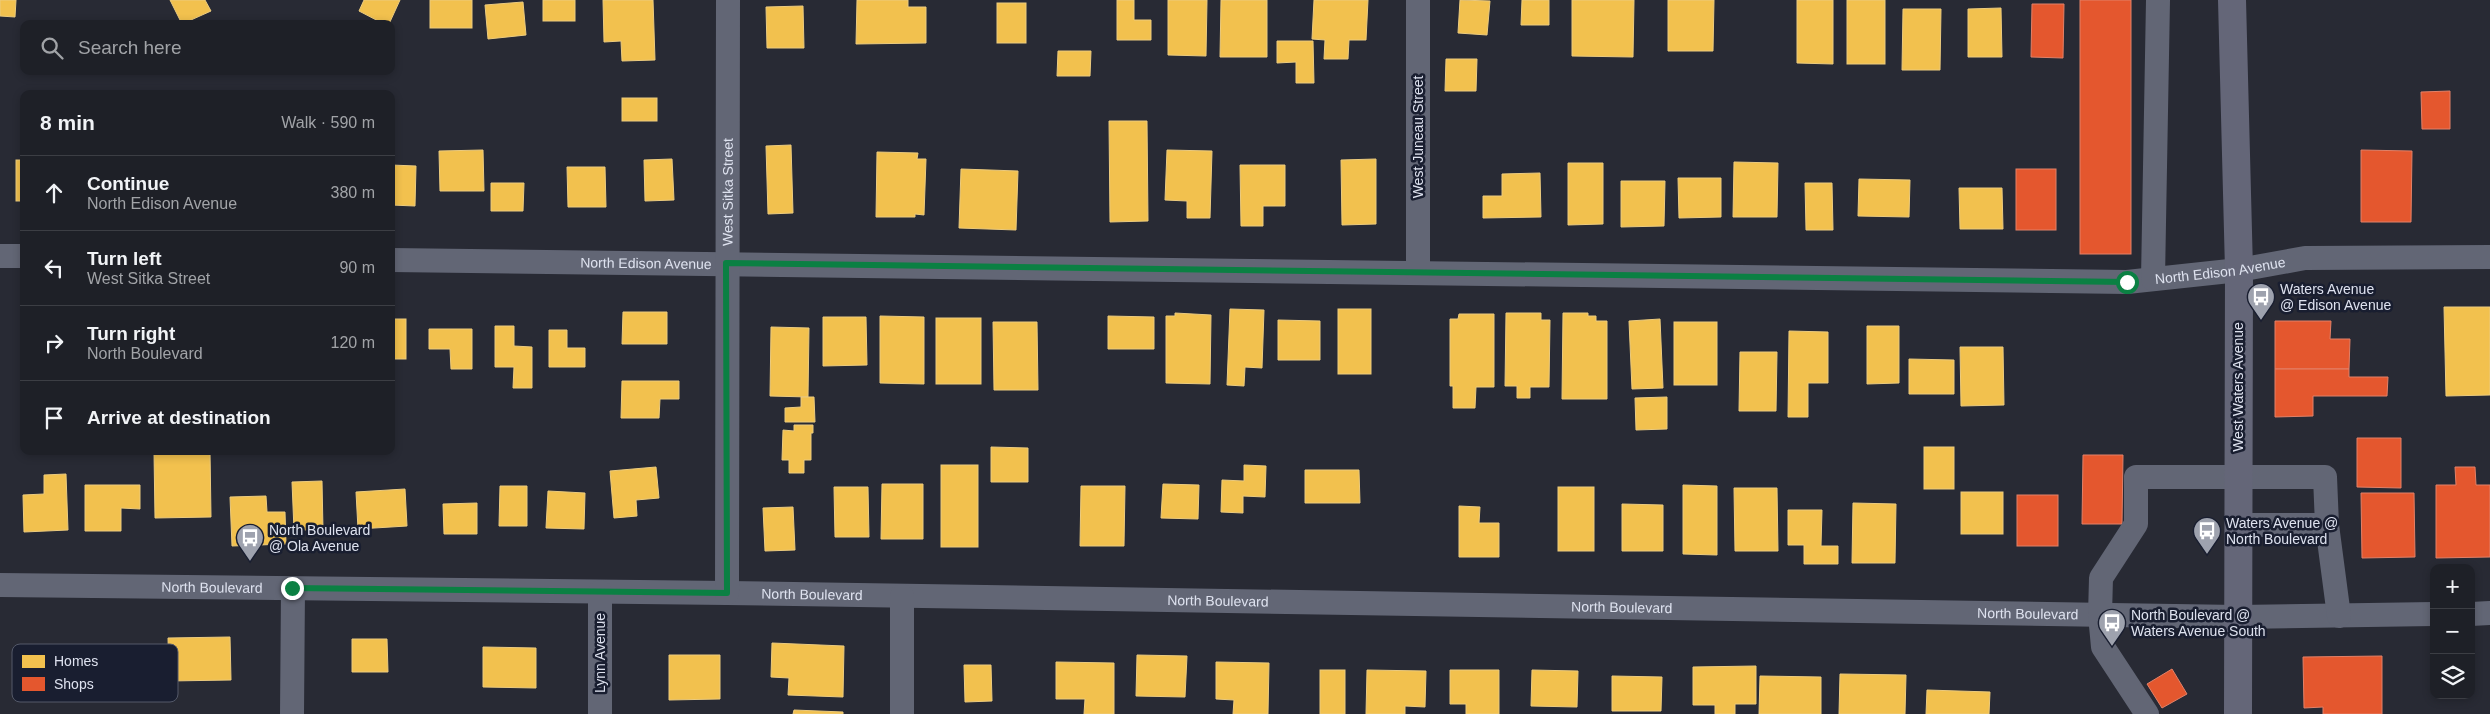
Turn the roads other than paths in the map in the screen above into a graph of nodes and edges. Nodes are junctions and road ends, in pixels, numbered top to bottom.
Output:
1 (728, 0) edge
2 (1418, 0) edge
3 (2158, 0) edge
4 (2232, 0) edge
5 (0, 256) edge
6 (20, 256) edge
7 (2490, 257) edge
8 (395, 260) edge
9 (726, 263) junction
10 (2239, 270) junction
11 (1418, 273) junction
12 (2153, 279) junction
13 (2238, 477) junction
14 (2238, 525) junction
15 (2327, 525) junction
16 (0, 585) edge
17 (292, 588) junction
18 (600, 592) junction
19 (727, 593) junction
20 (902, 596) junction
21 (2430, 614) edge
22 (2475, 614) edge
23 (2490, 614) edge
24 (2100, 615) junction
25 (2339, 616) junction
26 (2238, 617) junction
27 (292, 714) edge
28 (600, 714) edge
29 (902, 714) edge
30 (2147, 714) edge
31 (2238, 714) edge

1 - 9 street, West Sitka Street
2 - 11 street, West Juneau Street
3 - 12 street
4 - 10 main road, West Waters Avenue
5 - 6 street
7 - 10 street, North Edison Avenue
8 - 9 street, North Edison Avenue
9 - 11 street, North Edison Avenue
9 - 19 street, West Sitka Street
10 - 12 street, North Edison Avenue
10 - 13 main road, West Waters Avenue
11 - 12 street, North Edison Avenue
13 - 14 main road, West Waters Avenue
13 - 15 street
13 - 24 street
14 - 15 street
14 - 26 main road, West Waters Avenue
15 - 25 street
16 - 17 street, North Boulevard
17 - 18 street, North Boulevard
17 - 27 street
18 - 19 street, North Boulevard
18 - 28 street, Lynn Avenue
19 - 20 street, North Boulevard
20 - 24 street, North Boulevard
20 - 29 street
21 - 25 street, North Boulevard
22 - 23 street
24 - 26 street, North Boulevard
24 - 30 street
25 - 26 street, North Boulevard
26 - 31 main road, West Waters Avenue

